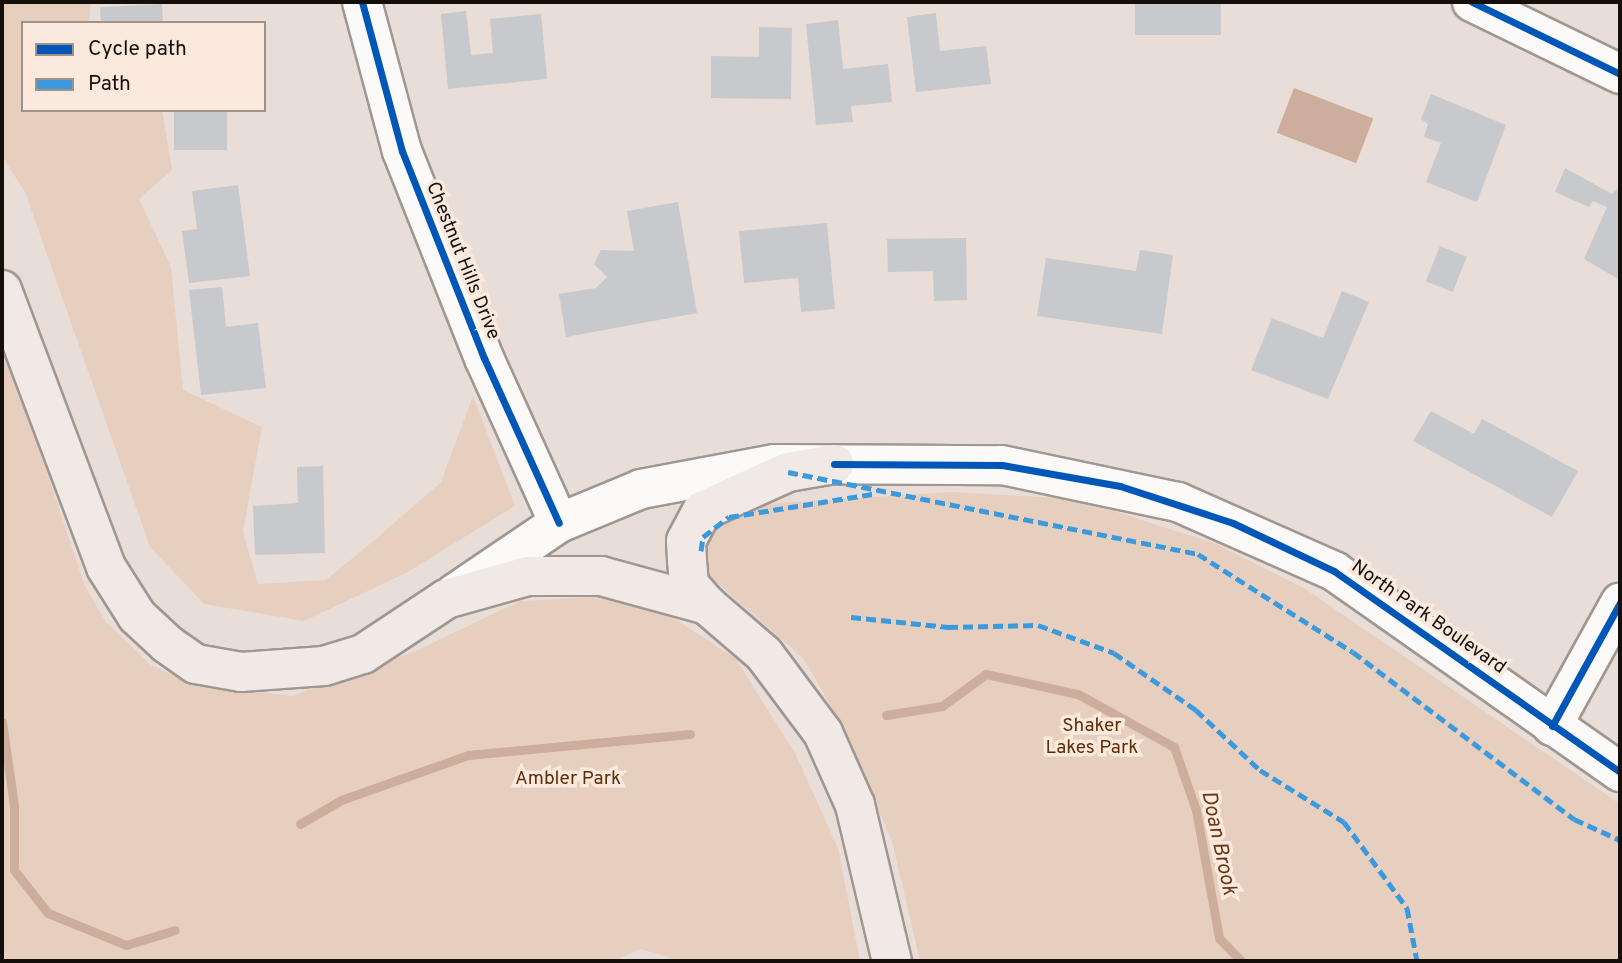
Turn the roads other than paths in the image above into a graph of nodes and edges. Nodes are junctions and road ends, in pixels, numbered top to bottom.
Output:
1 (362, 2) edge
2 (1472, 2) edge
3 (1620, 74) edge
4 (2, 290) edge
5 (834, 464) junction
6 (559, 523) junction
7 (446, 599) junction
8 (1620, 603) edge
9 (707, 605) junction
10 (1552, 726) junction
11 (1620, 772) edge
12 (892, 961) edge

1 - 6 street, Chestnut Hills Drive
2 - 3 street
4 - 7 main road
5 - 6 street, North Park Boulevard
5 - 9 main road
5 - 10 street, North Park Boulevard
6 - 7 street, North Park Boulevard
7 - 9 main road
8 - 10 street
9 - 12 main road
10 - 11 street, North Park Boulevard

